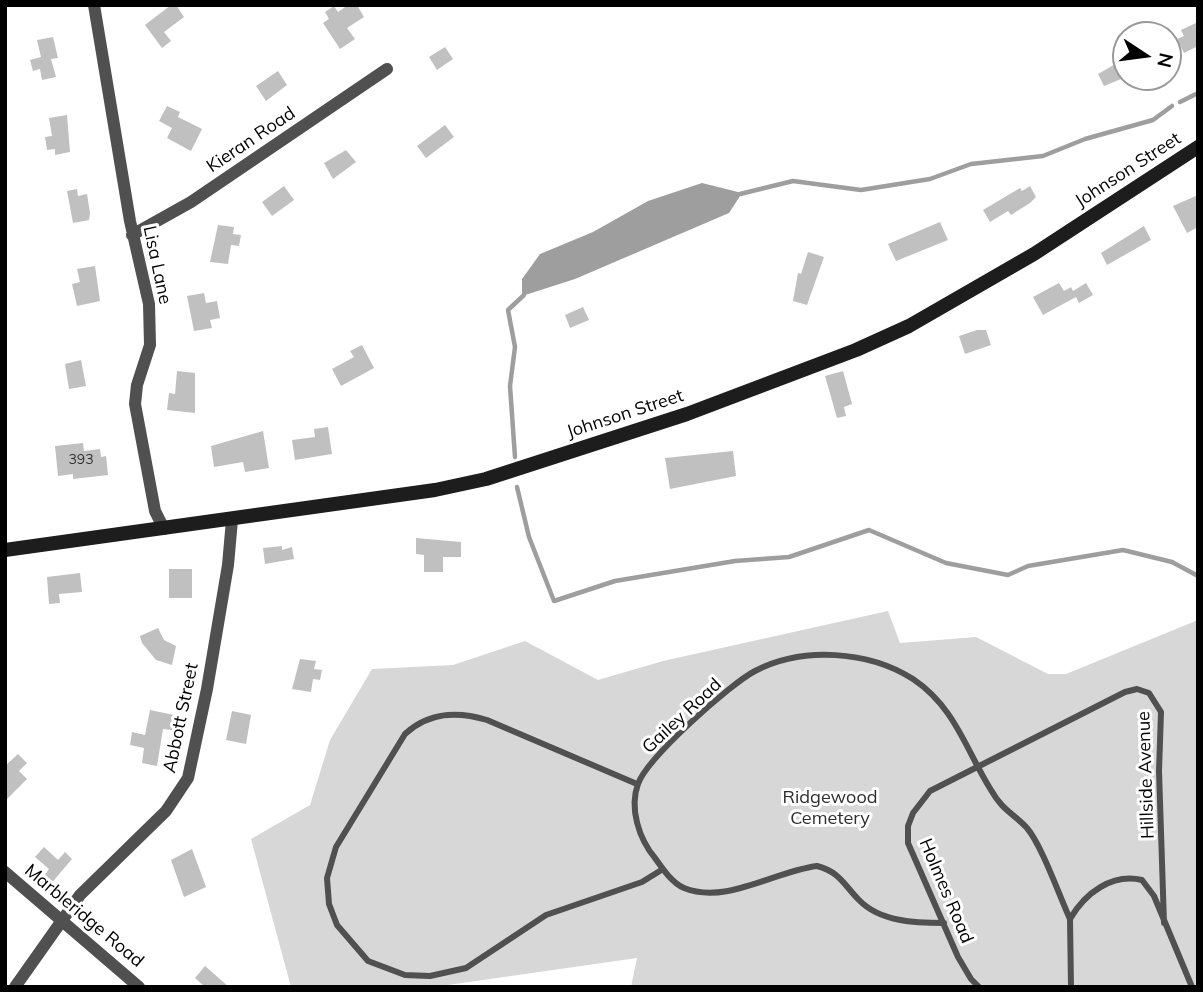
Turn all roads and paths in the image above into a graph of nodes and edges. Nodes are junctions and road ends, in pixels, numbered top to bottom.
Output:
1 (94, 5) edge
2 (387, 69) dead end
3 (1198, 147) edge
4 (132, 235) junction
5 (232, 520) junction
6 (164, 529) junction
7 (5, 550) edge
8 (978, 765) junction
9 (637, 784) junction
10 (663, 869) junction
11 (5, 873) edge
12 (1070, 919) junction
13 (61, 921) junction
14 (944, 923) junction
15 (1164, 923) junction
16 (15, 987) edge
17 (139, 987) edge
18 (979, 987) edge
19 (1071, 987) edge
20 (1192, 987) edge

1 - 4 street, Lisa Lane
2 - 4 street, Kieran Road
3 - 5 street, Johnson Street
4 - 6 street, Lisa Lane
5 - 6 street, Johnson Street
5 - 13 street, Abbott Street
6 - 7 street, Johnson Street
8 - 9 lane, Gailey Road
8 - 12 lane
8 - 14 lane, Holmes Road
8 - 15 lane, Hillside Avenue
9 - 10 lane
9 - 10 lane
10 - 14 lane
11 - 13 street, Marbleridge Road
12 - 15 lane
12 - 19 lane
13 - 16 street, Abbott Street
13 - 17 street, Marbleridge Road
14 - 18 lane, Holmes Road
15 - 20 lane

